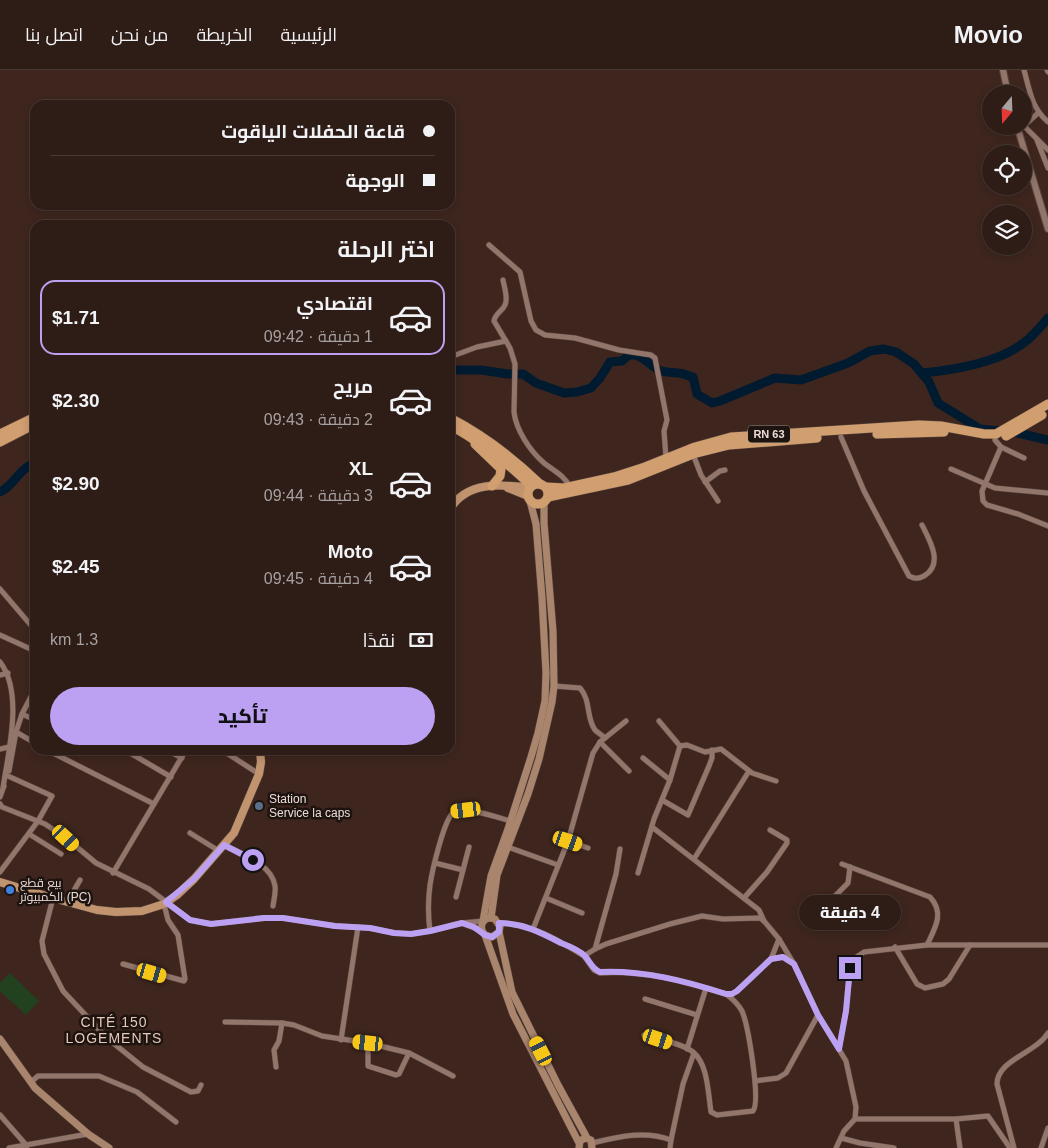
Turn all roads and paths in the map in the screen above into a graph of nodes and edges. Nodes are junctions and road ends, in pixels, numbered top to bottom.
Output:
1 (1003, 70) edge
2 (1024, 70) edge
3 (1006, 85) edge
4 (1038, 113) junction
5 (1032, 119) edge
6 (1048, 122) edge
7 (1032, 133) edge
8 (1020, 135) edge
9 (1037, 138) junction
10 (1048, 150) edge
11 (1048, 168) edge
12 (1048, 229) edge
13 (489, 245) dead end
14 (503, 280) dead end
15 (506, 341) junction
16 (455, 355) edge
17 (1048, 404) edge
18 (1048, 411) edge
19 (30, 419) edge
20 (455, 421) edge
21 (30, 427) edge
22 (1018, 427) junction
23 (455, 428) edge
24 (0, 434) edge
25 (841, 437) junction
26 (474, 439) junction
27 (999, 440) junction
28 (0, 442) edge
29 (693, 454) junction
30 (666, 458) junction
31 (1024, 458) dead end
32 (951, 469) dead end
33 (725, 470) dead end
34 (705, 482) junction
35 (985, 485) junction
36 (495, 486) junction
37 (570, 487) junction
38 (534, 490) junction
39 (1048, 493) edge
40 (546, 500) junction
41 (455, 502) edge
42 (718, 502) dead end
43 (922, 524) dead end
44 (1048, 526) edge
45 (0, 589) edge
46 (30, 624) edge
47 (0, 635) edge
48 (30, 649) edge
49 (0, 662) edge
50 (8, 673) junction
51 (0, 675) edge
52 (546, 681) junction
53 (554, 684) junction
54 (30, 698) edge
55 (22, 714) junction
56 (30, 718) edge
57 (626, 721) dead end
58 (659, 721) dead end
59 (16, 732) junction
60 (30, 740) edge
61 (602, 740) junction
62 (680, 746) junction
63 (9, 747) junction
64 (0, 749) edge
65 (712, 750) junction
66 (57, 755) edge
67 (133, 755) edge
68 (176, 755) edge
69 (184, 755) edge
70 (230, 755) edge
71 (260, 755) edge
72 (182, 758) junction
73 (643, 758) dead end
74 (629, 770) dead end
75 (748, 771) junction
76 (259, 774) junction
77 (8, 776) junction
78 (170, 777) junction
79 (670, 780) junction
80 (776, 781) dead end
81 (3, 788) junction
82 (0, 797) edge
83 (662, 800) junction
84 (0, 804) edge
85 (154, 804) junction
86 (38, 821) junction
87 (511, 821) junction
88 (652, 827) junction
89 (770, 830) dead end
90 (190, 833) dead end
91 (29, 834) junction
92 (568, 841) junction
93 (469, 847) dead end
94 (508, 847) junction
95 (222, 848) junction
96 (588, 848) dead end
97 (620, 849) dead end
98 (61, 854) dead end
99 (694, 860) junction
100 (435, 863) junction
101 (842, 864) dead end
102 (558, 866) junction
103 (850, 868) junction
104 (463, 870) junction
105 (0, 872) edge
106 (113, 873) junction
107 (638, 873) dead end
108 (80, 880) dead end
109 (0, 882) edge
110 (456, 897) dead end
111 (53, 898) junction
112 (546, 898) junction
113 (744, 898) junction
114 (68, 901) junction
115 (165, 903) junction
116 (827, 904) dead end
117 (273, 906) dead end
118 (582, 913) dead end
119 (491, 918) junction
120 (483, 921) junction
121 (764, 921) junction
122 (462, 923) junction
123 (499, 923) junction
124 (358, 927) junction
125 (533, 929) junction
126 (430, 931) junction
127 (499, 932) junction
128 (483, 933) junction
129 (780, 939) junction
130 (927, 945) junction
131 (970, 945) junction
132 (1048, 945) edge
133 (895, 948) junction
134 (595, 949) junction
135 (584, 956) junction
136 (771, 959) junction
137 (122, 964) dead end
138 (794, 964) junction
139 (706, 988) junction
140 (726, 994) junction
141 (646, 999) dead end
142 (697, 1015) junction
143 (818, 1015) junction
144 (226, 1022) dead end
145 (282, 1023) junction
146 (1048, 1034) edge
147 (644, 1035) dead end
148 (0, 1040) edge
149 (341, 1040) junction
150 (368, 1043) junction
151 (687, 1048) junction
152 (839, 1049) junction
153 (694, 1052) junction
154 (409, 1053) junction
155 (276, 1068) dead end
156 (452, 1076) dead end
157 (755, 1081) junction
158 (31, 1082) junction
159 (201, 1084) dead end
160 (0, 1115) edge
161 (855, 1119) junction
162 (956, 1119) junction
163 (176, 1122) dead end
164 (1048, 1128) edge
165 (88, 1134) junction
166 (841, 1138) junction
167 (670, 1140) junction
168 (592, 1145) edge
169 (579, 1146) edge
170 (28, 1147) edge
171 (9, 1148) edge
172 (109, 1148) edge
173 (670, 1148) edge
174 (836, 1148) edge
175 (894, 1148) edge
176 (960, 1148) edge
177 (1010, 1148) edge
178 (1014, 1148) edge
179 (1040, 1148) edge

1 - 3 street
2 - 4 street
4 - 5 street
4 - 6 street
7 - 9 street
8 - 12 street
9 - 10 street
9 - 11 street
13 - 30 street
14 - 15 street
15 - 16 street
15 - 37 street
17 - 22 highway
18 - 22 highway
19 - 24 highway
20 - 38 highway
21 - 28 highway
22 - 27 highway
23 - 26 highway
25 - 27 highway, RN 63
25 - 29 highway, RN 63
25 - 43 street
26 - 36 highway
26 - 38 highway
27 - 30 highway, RN 63
27 - 31 street
27 - 35 street
29 - 34 street
29 - 40 highway
30 - 37 highway, RN 63
32 - 35 street
33 - 34 street
34 - 42 street
35 - 39 street
35 - 44 street
36 - 38 main road, RN 63
36 - 41 main road, RN 63
37 - 38 highway, RN 63
38 - 40 highway
38 - 40 highway
38 - 52 main road
40 - 53 main road
45 - 46 street
47 - 48 street
49 - 50 street
50 - 51 street
50 - 63 street
52 - 53 main road
52 - 87 main road
53 - 61 street
53 - 94 main road
54 - 55 street
55 - 56 street
55 - 59 street
57 - 61 street
58 - 62 street
59 - 60 street
59 - 77 street
61 - 74 street
61 - 92 street
62 - 65 street
62 - 79 street
63 - 64 street
63 - 81 street
65 - 75 street
65 - 83 street
66 - 85 street
67 - 78 street
68 - 72 street
69 - 72 street
70 - 76 street
71 - 76 main road
72 - 78 street
73 - 79 street
75 - 80 street
75 - 99 street
76 - 95 main road
77 - 81 street
77 - 86 street
78 - 85 street
79 - 83 street
81 - 82 street
83 - 88 street
84 - 86 street
85 - 106 street
86 - 91 street
86 - 106 street
87 - 100 street
87 - 120 main road
88 - 99 street
88 - 107 street
89 - 113 street
90 - 95 street
91 - 98 street
91 - 105 street
92 - 96 street
92 - 102 street
93 - 104 street
94 - 102 street
94 - 119 main road
95 - 115 main road
95 - 117 street
97 - 134 street
99 - 113 street
100 - 104 street
100 - 126 street
101 - 103 street
102 - 112 street
103 - 116 street
103 - 130 street
104 - 110 street
106 - 115 street
108 - 114 street
109 - 111 main road
111 - 114 main road
111 - 159 street
112 - 118 street
112 - 125 street
113 - 121 street
114 - 115 main road
115 - 124 street
115 - 137 street
119 - 120 main road
119 - 123 main road
120 - 122 street
120 - 128 main road
121 - 129 street
121 - 134 street
122 - 126 street
122 - 128 street
123 - 125 street
123 - 127 main road
124 - 126 street
124 - 149 street
125 - 135 street
127 - 128 main road
127 - 168 main road
128 - 169 main road
129 - 136 street
129 - 138 street
130 - 131 street
130 - 133 street
131 - 132 street
131 - 133 street
133 - 152 street
134 - 135 street
135 - 139 street
136 - 138 street
136 - 140 street
138 - 143 street
139 - 140 street
139 - 142 street
140 - 157 street
141 - 142 street
142 - 151 street
143 - 152 street
143 - 157 street
144 - 145 street
145 - 149 street
145 - 155 street
146 - 178 street
147 - 151 street
148 - 158 main road
149 - 150 street
150 - 154 street
150 - 154 street
151 - 153 street
152 - 161 street
153 - 157 street
153 - 167 street
154 - 156 street
158 - 163 street
158 - 165 main road
160 - 170 street
161 - 162 street
161 - 166 street
162 - 176 street
162 - 177 street
164 - 179 street
165 - 170 street
165 - 172 main road
166 - 174 street
166 - 175 street
167 - 168 street
167 - 173 street
168 - 169 main road
170 - 171 street

